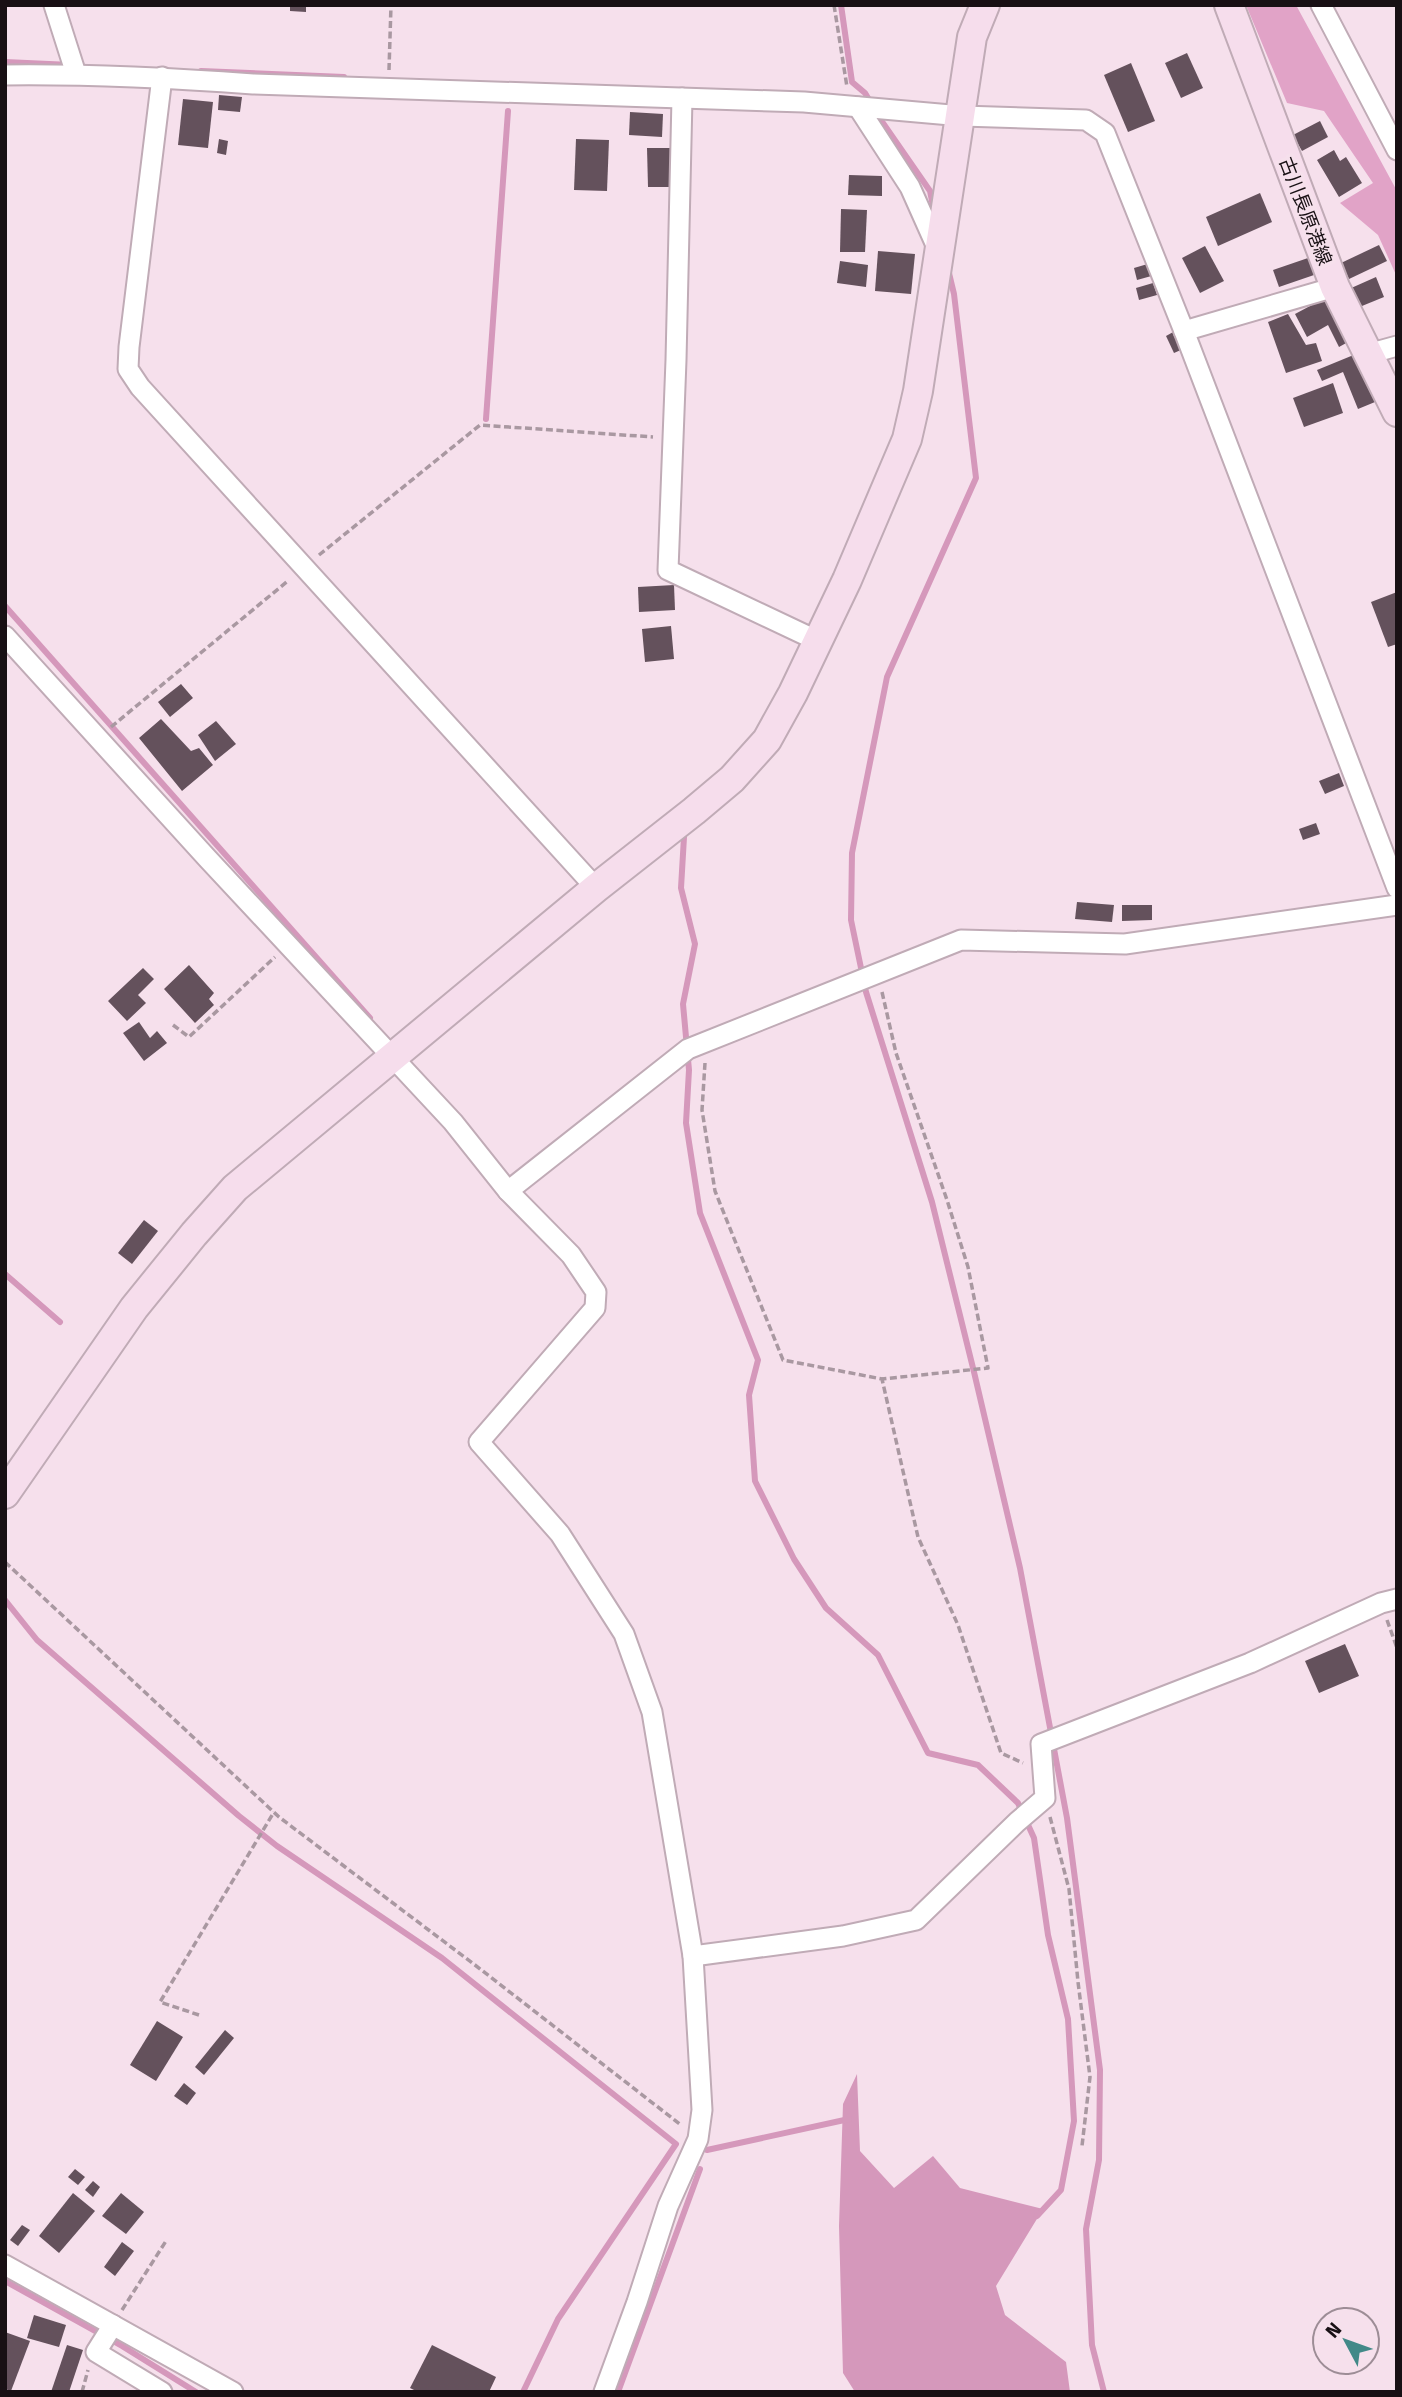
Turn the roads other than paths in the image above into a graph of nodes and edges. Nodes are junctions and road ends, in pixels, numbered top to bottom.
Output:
1 (54, 5) edge
2 (985, 5) edge
3 (1229, 5) edge
4 (1321, 5) edge
5 (76, 74) junction
6 (5, 75) edge
7 (162, 77) junction
8 (682, 98) junction
9 (854, 106) junction
10 (962, 116) junction
11 (1397, 150) edge
12 (940, 253) junction
13 (1335, 287) junction
14 (1184, 331) junction
15 (1397, 346) edge
16 (1368, 354) junction
17 (1397, 412) edge
18 (5, 635) edge
19 (818, 641) junction
20 (596, 888) junction
21 (1397, 888) edge
22 (1397, 905) edge
23 (392, 1059) junction
24 (508, 1191) junction
25 (5, 1494) edge
26 (1389, 1601) edge
27 (693, 1956) junction
28 (5, 2266) edge
29 (113, 2325) junction
30 (162, 2392) edge
31 (233, 2392) edge
32 (604, 2392) edge

1 - 5 street
2 - 10 street
3 - 13 street, 古川長原港線
4 - 11 street
5 - 6 street
5 - 7 street
7 - 8 street
7 - 20 street
8 - 9 street
8 - 19 street
9 - 10 street
9 - 12 street
10 - 12 street
10 - 14 street
12 - 19 street
13 - 14 street
13 - 16 street, 古川長原港線
14 - 21 street
15 - 16 street
16 - 17 street, 古川長原港線
18 - 23 street
19 - 20 street
20 - 23 street
22 - 24 street
23 - 24 street
23 - 25 street
24 - 27 street
26 - 27 street
27 - 32 street
28 - 29 street
29 - 30 street
29 - 31 street

